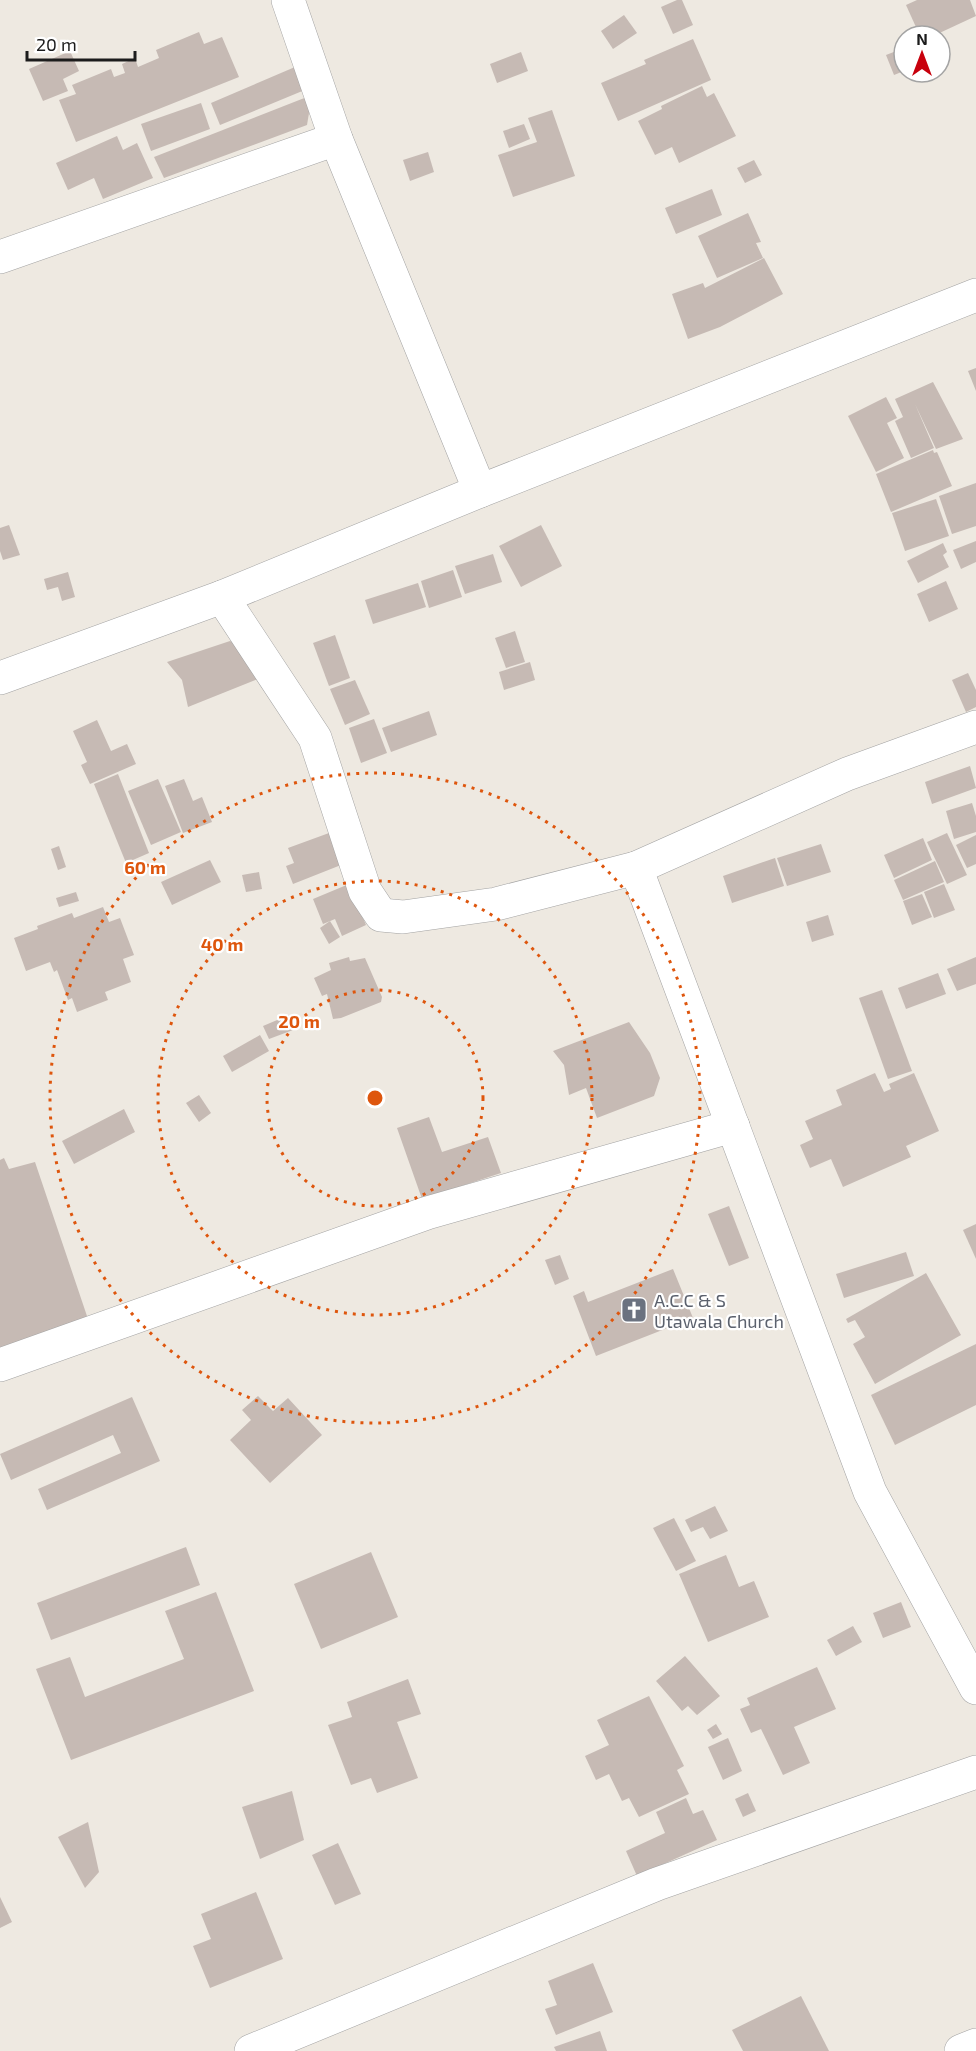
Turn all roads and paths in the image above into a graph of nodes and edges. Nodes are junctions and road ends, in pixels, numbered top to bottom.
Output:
1 (288, 0) edge
2 (336, 139) junction
3 (0, 257) edge
4 (976, 295) edge
5 (480, 491) junction
6 (222, 597) junction
7 (0, 678) edge
8 (976, 727) edge
9 (636, 868) junction
10 (733, 1126) junction
11 (0, 1365) edge
12 (976, 1688) edge
13 (976, 1772) edge
14 (976, 2044) edge
15 (250, 2051) edge
16 (961, 2051) edge

1 - 2 street
2 - 3 street
2 - 5 street
4 - 5 street
5 - 6 street
6 - 7 street
6 - 9 street
8 - 9 street
9 - 10 street
10 - 11 street
10 - 12 street
13 - 15 street
14 - 16 street

